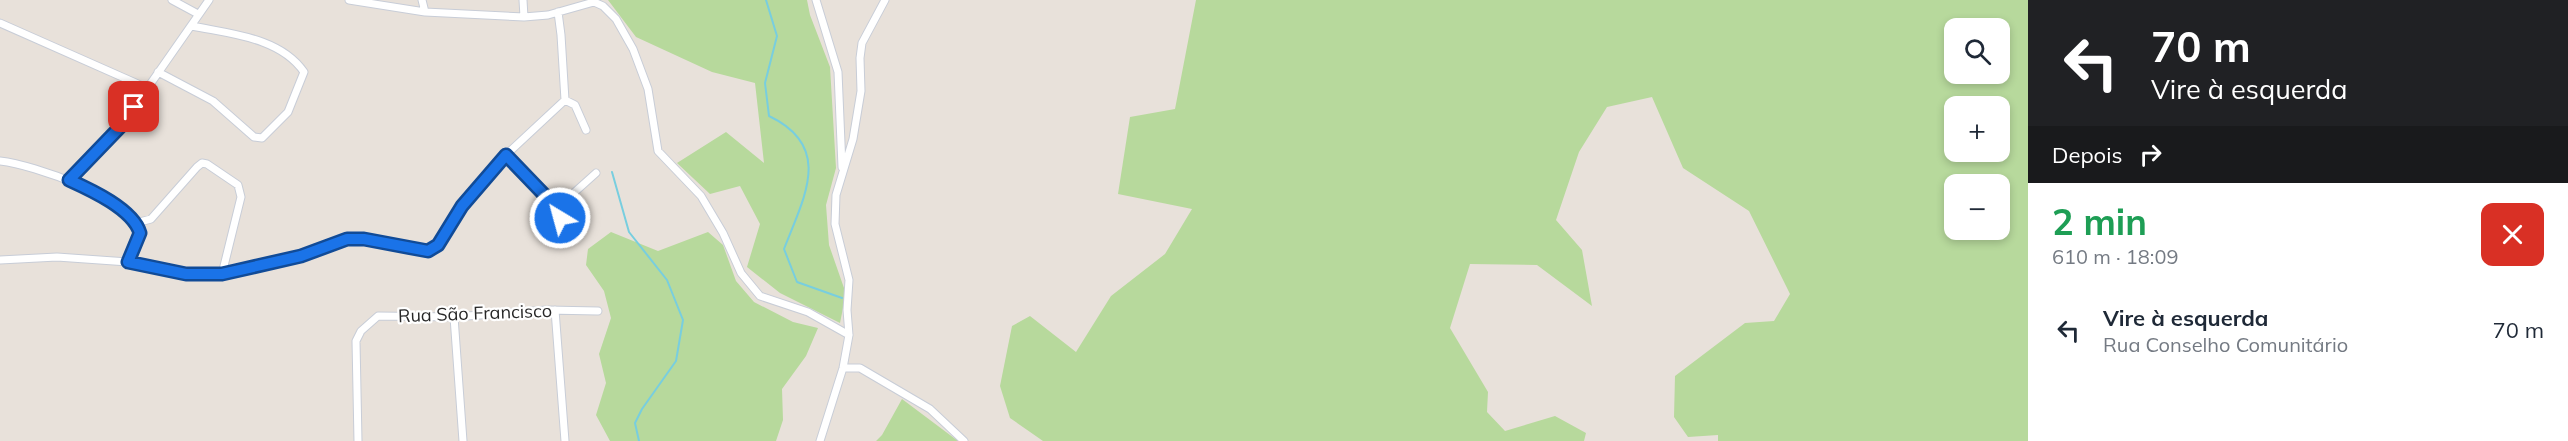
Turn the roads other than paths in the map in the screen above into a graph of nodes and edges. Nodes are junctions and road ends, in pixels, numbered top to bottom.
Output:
1 (172, 0) edge
2 (209, 0) edge
3 (349, 0) edge
4 (422, 0) edge
5 (523, 0) edge
6 (816, 0) edge
7 (885, 0) edge
8 (425, 12) junction
9 (558, 12) junction
10 (198, 14) junction
11 (524, 17) junction
12 (0, 23) edge
13 (192, 26) junction
14 (158, 72) junction
15 (147, 88) junction
16 (565, 100) junction
17 (586, 130) dead end
18 (506, 155) junction
19 (0, 161) edge
20 (843, 169) junction
21 (597, 173) dead end
22 (69, 180) junction
23 (557, 208) junction
24 (560, 218) dead end
25 (136, 223) junction
26 (0, 260) edge
27 (128, 262) junction
28 (222, 274) junction
29 (555, 310) junction
30 (598, 311) dead end
31 (454, 317) junction
32 (849, 335) junction
33 (843, 368) junction
34 (358, 441) edge
35 (463, 441) edge
36 (565, 441) edge
37 (820, 441) edge
38 (964, 441) edge

1 - 10 street
2 - 10 street
3 - 8 street
4 - 8 street
5 - 11 street
6 - 20 street
7 - 20 street
8 - 11 street
9 - 11 street
9 - 16 street
9 - 32 street
10 - 13 street
12 - 15 street
13 - 14 street
13 - 14 street
14 - 15 street
15 - 22 street
16 - 17 street
16 - 18 street
18 - 23 street
18 - 28 street
19 - 22 street
20 - 32 street
21 - 23 street
22 - 25 street
23 - 24 street
25 - 27 street
25 - 28 street
26 - 27 street
27 - 28 street
29 - 30 street, Rua São Francisco
29 - 31 street, Rua São Francisco
29 - 36 street
31 - 34 street, Rua São Francisco
31 - 35 street
32 - 33 street
33 - 37 street
33 - 38 street

